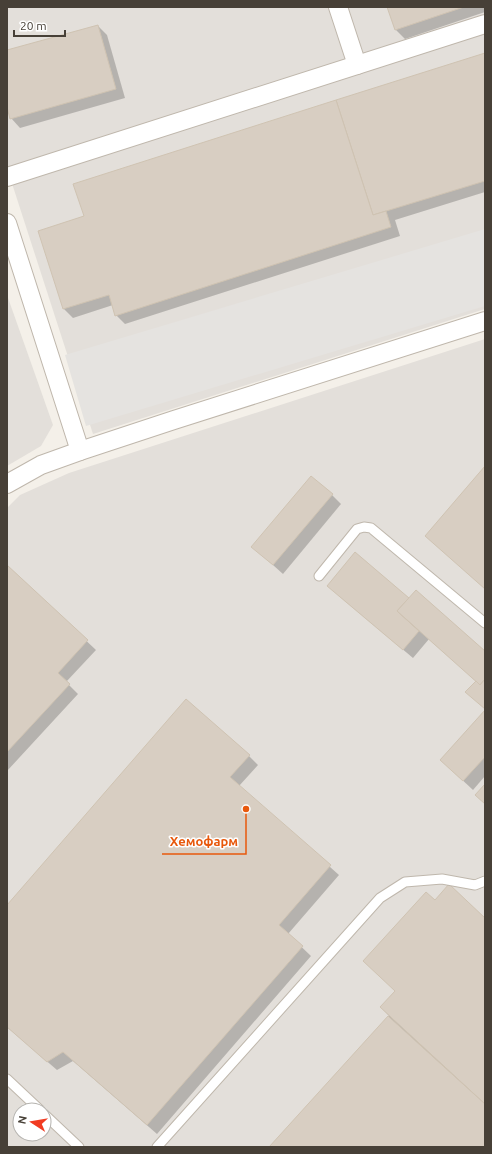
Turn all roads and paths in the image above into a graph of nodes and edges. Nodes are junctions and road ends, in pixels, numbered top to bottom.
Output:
1 (338, 7) edge
2 (485, 24) edge
3 (357, 65) junction
4 (7, 177) edge
5 (7, 223) edge
6 (485, 321) edge
7 (80, 451) junction
8 (7, 484) edge
9 (319, 576) dead end
10 (485, 623) edge
11 (485, 881) edge
12 (7, 1079) edge
13 (31, 1102) edge
14 (52, 1122) edge
15 (79, 1147) edge
16 (157, 1147) edge

1 - 3 street
2 - 3 street
3 - 4 street
5 - 7 street
6 - 7 street
7 - 8 street
9 - 10 lane
11 - 16 lane
12 - 13 lane
14 - 15 lane

